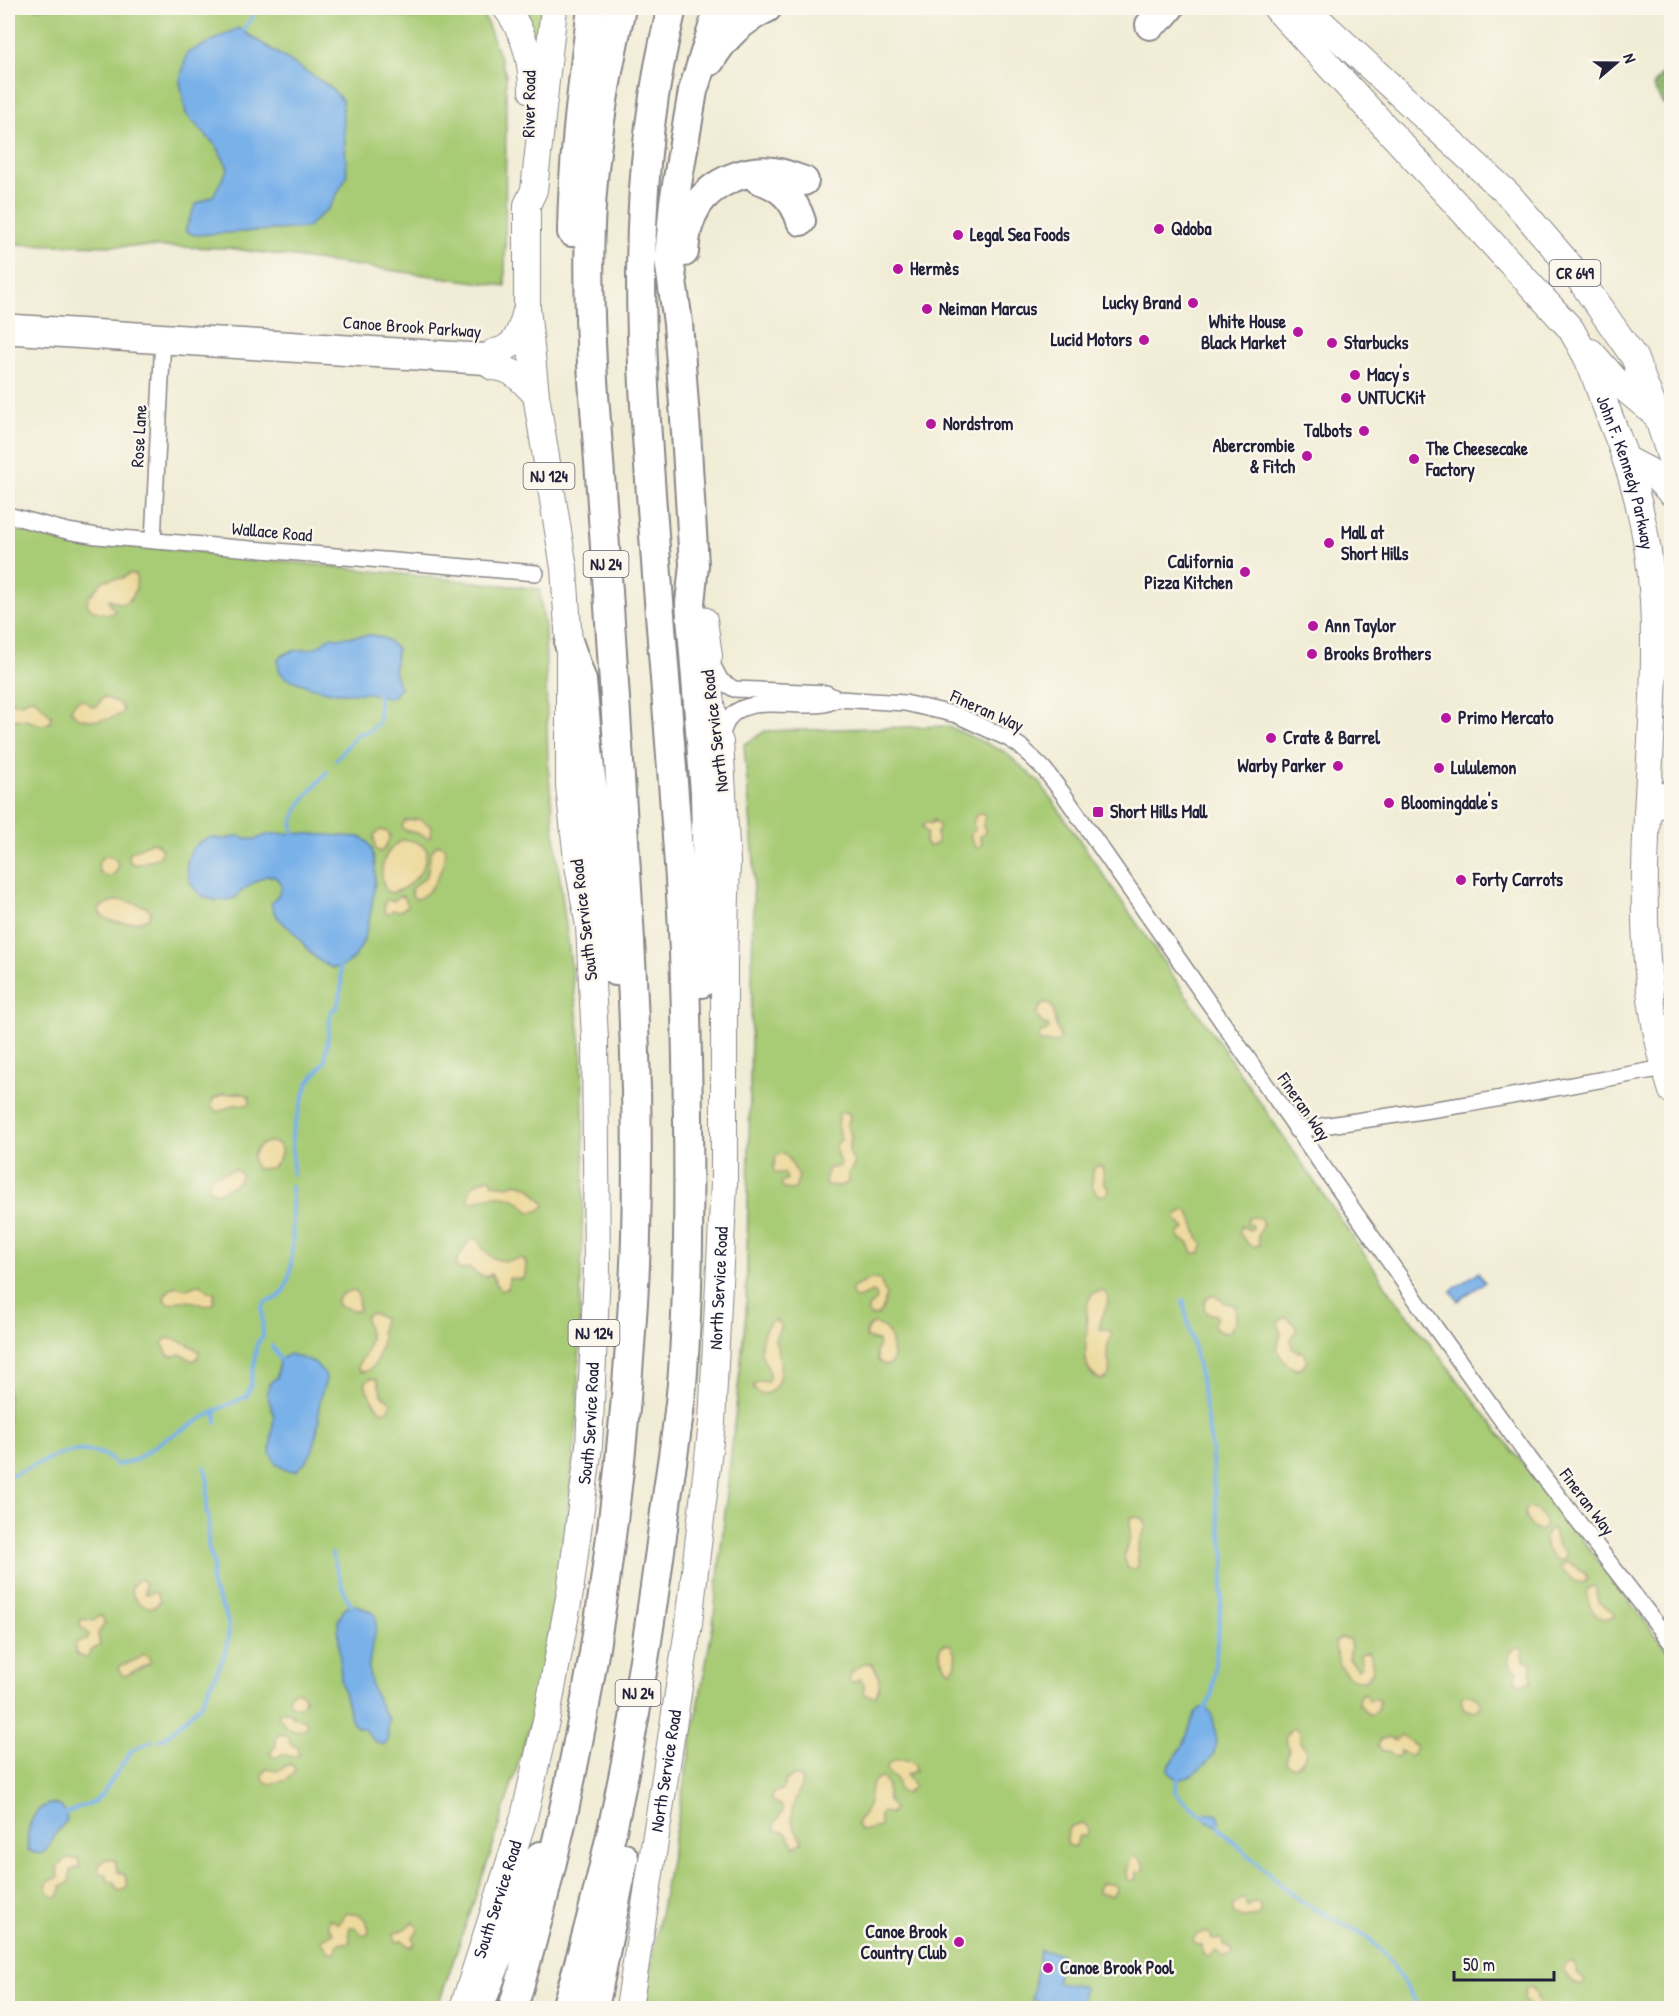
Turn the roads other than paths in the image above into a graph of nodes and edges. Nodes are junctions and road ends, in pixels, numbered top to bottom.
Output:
1 (506, 8) edge
2 (554, 8) edge
3 (592, 8) edge
4 (621, 8) edge
5 (672, 8) edge
6 (702, 8) edge
7 (718, 8) edge
8 (767, 8) edge
9 (1276, 8) edge
10 (1306, 8) edge
11 (693, 92) junction
12 (1419, 112) junction
13 (1448, 140) junction
14 (1412, 158) junction
15 (644, 173) junction
16 (732, 178) junction
17 (804, 181) dead end
18 (527, 205) junction
19 (1459, 208) junction
20 (801, 221) dead end
21 (527, 308) junction
22 (8, 322) edge
23 (678, 323) junction
24 (1571, 329) junction
25 (8, 336) edge
26 (163, 339) junction
27 (493, 359) junction
28 (536, 395) junction
29 (1657, 416) junction
30 (1626, 459) junction
31 (1671, 462) edge
32 (1671, 494) edge
33 (602, 496) junction
34 (8, 515) edge
35 (153, 541) junction
36 (694, 565) junction
37 (536, 573) dead end
38 (569, 644) junction
39 (709, 656) junction
40 (838, 699) junction
41 (720, 742) junction
42 (1661, 747) edge
43 (1671, 792) edge
44 (1647, 813) junction
45 (1649, 986) junction
46 (1671, 1025) edge
47 (1669, 1076) edge
48 (687, 1086) junction
49 (636, 1122) junction
50 (1296, 1130) junction
51 (658, 1568) junction
52 (1671, 1644) edge
53 (559, 1830) junction
54 (463, 2008) edge
55 (479, 2008) edge
56 (513, 2008) edge
57 (566, 2008) edge
58 (594, 2008) edge
59 (629, 2008) edge

1 - 18 main road, River Road
2 - 18 main road, NJ 124
3 - 33 highway
4 - 33 highway, NJ 24
5 - 15 highway, NJ 24
6 - 15 highway
7 - 11 highway
8 - 11 highway
9 - 14 main road, John F. Kennedy Parkway / CR 649
10 - 12 main road, CR 649
11 - 23 highway
12 - 13 main road, CR 649
12 - 14 main road
13 - 19 main road
13 - 29 main road, CR 649
14 - 19 main road, John F. Kennedy Parkway / CR 649
15 - 48 highway, NJ 24
16 - 17 highway
16 - 20 highway
16 - 23 highway
18 - 21 main road, NJ 124
19 - 24 main road, John F. Kennedy Parkway / CR 649
21 - 27 main road
21 - 28 main road, NJ 124
22 - 26 street, Canoe Brook Parkway
23 - 36 highway
24 - 29 main road
24 - 30 main road, John F. Kennedy Parkway / CR 649
25 - 26 street, Canoe Brook Parkway
26 - 27 street, Canoe Brook Parkway
26 - 35 street, Rose Lane
27 - 28 main road
28 - 38 main road, NJ 124
29 - 31 main road, CR 649
30 - 32 main road
30 - 42 main road, John F. Kennedy Parkway / CR 649
33 - 49 highway, NJ 24
34 - 35 street, Wallace Road
35 - 37 street, Wallace Road
36 - 39 main road, North Service Road
36 - 48 highway
38 - 49 highway
38 - 54 main road, South Service Road / NJ 124
39 - 40 street, Fineran Way
39 - 41 main road, North Service Road
40 - 41 street, Fineran Way
40 - 50 street, Fineran Way
41 - 59 main road, North Service Road
42 - 44 main road, John F. Kennedy Parkway / CR 649
43 - 44 main road
44 - 45 main road, John F. Kennedy Parkway / CR 649
45 - 46 main road
45 - 47 main road, John F. Kennedy Parkway / CR 649
47 - 50 street
48 - 51 highway, NJ 24
49 - 53 highway, NJ 24
50 - 52 street, Fineran Way
51 - 57 highway, NJ 24
51 - 58 highway
53 - 55 highway
53 - 56 highway, NJ 24

